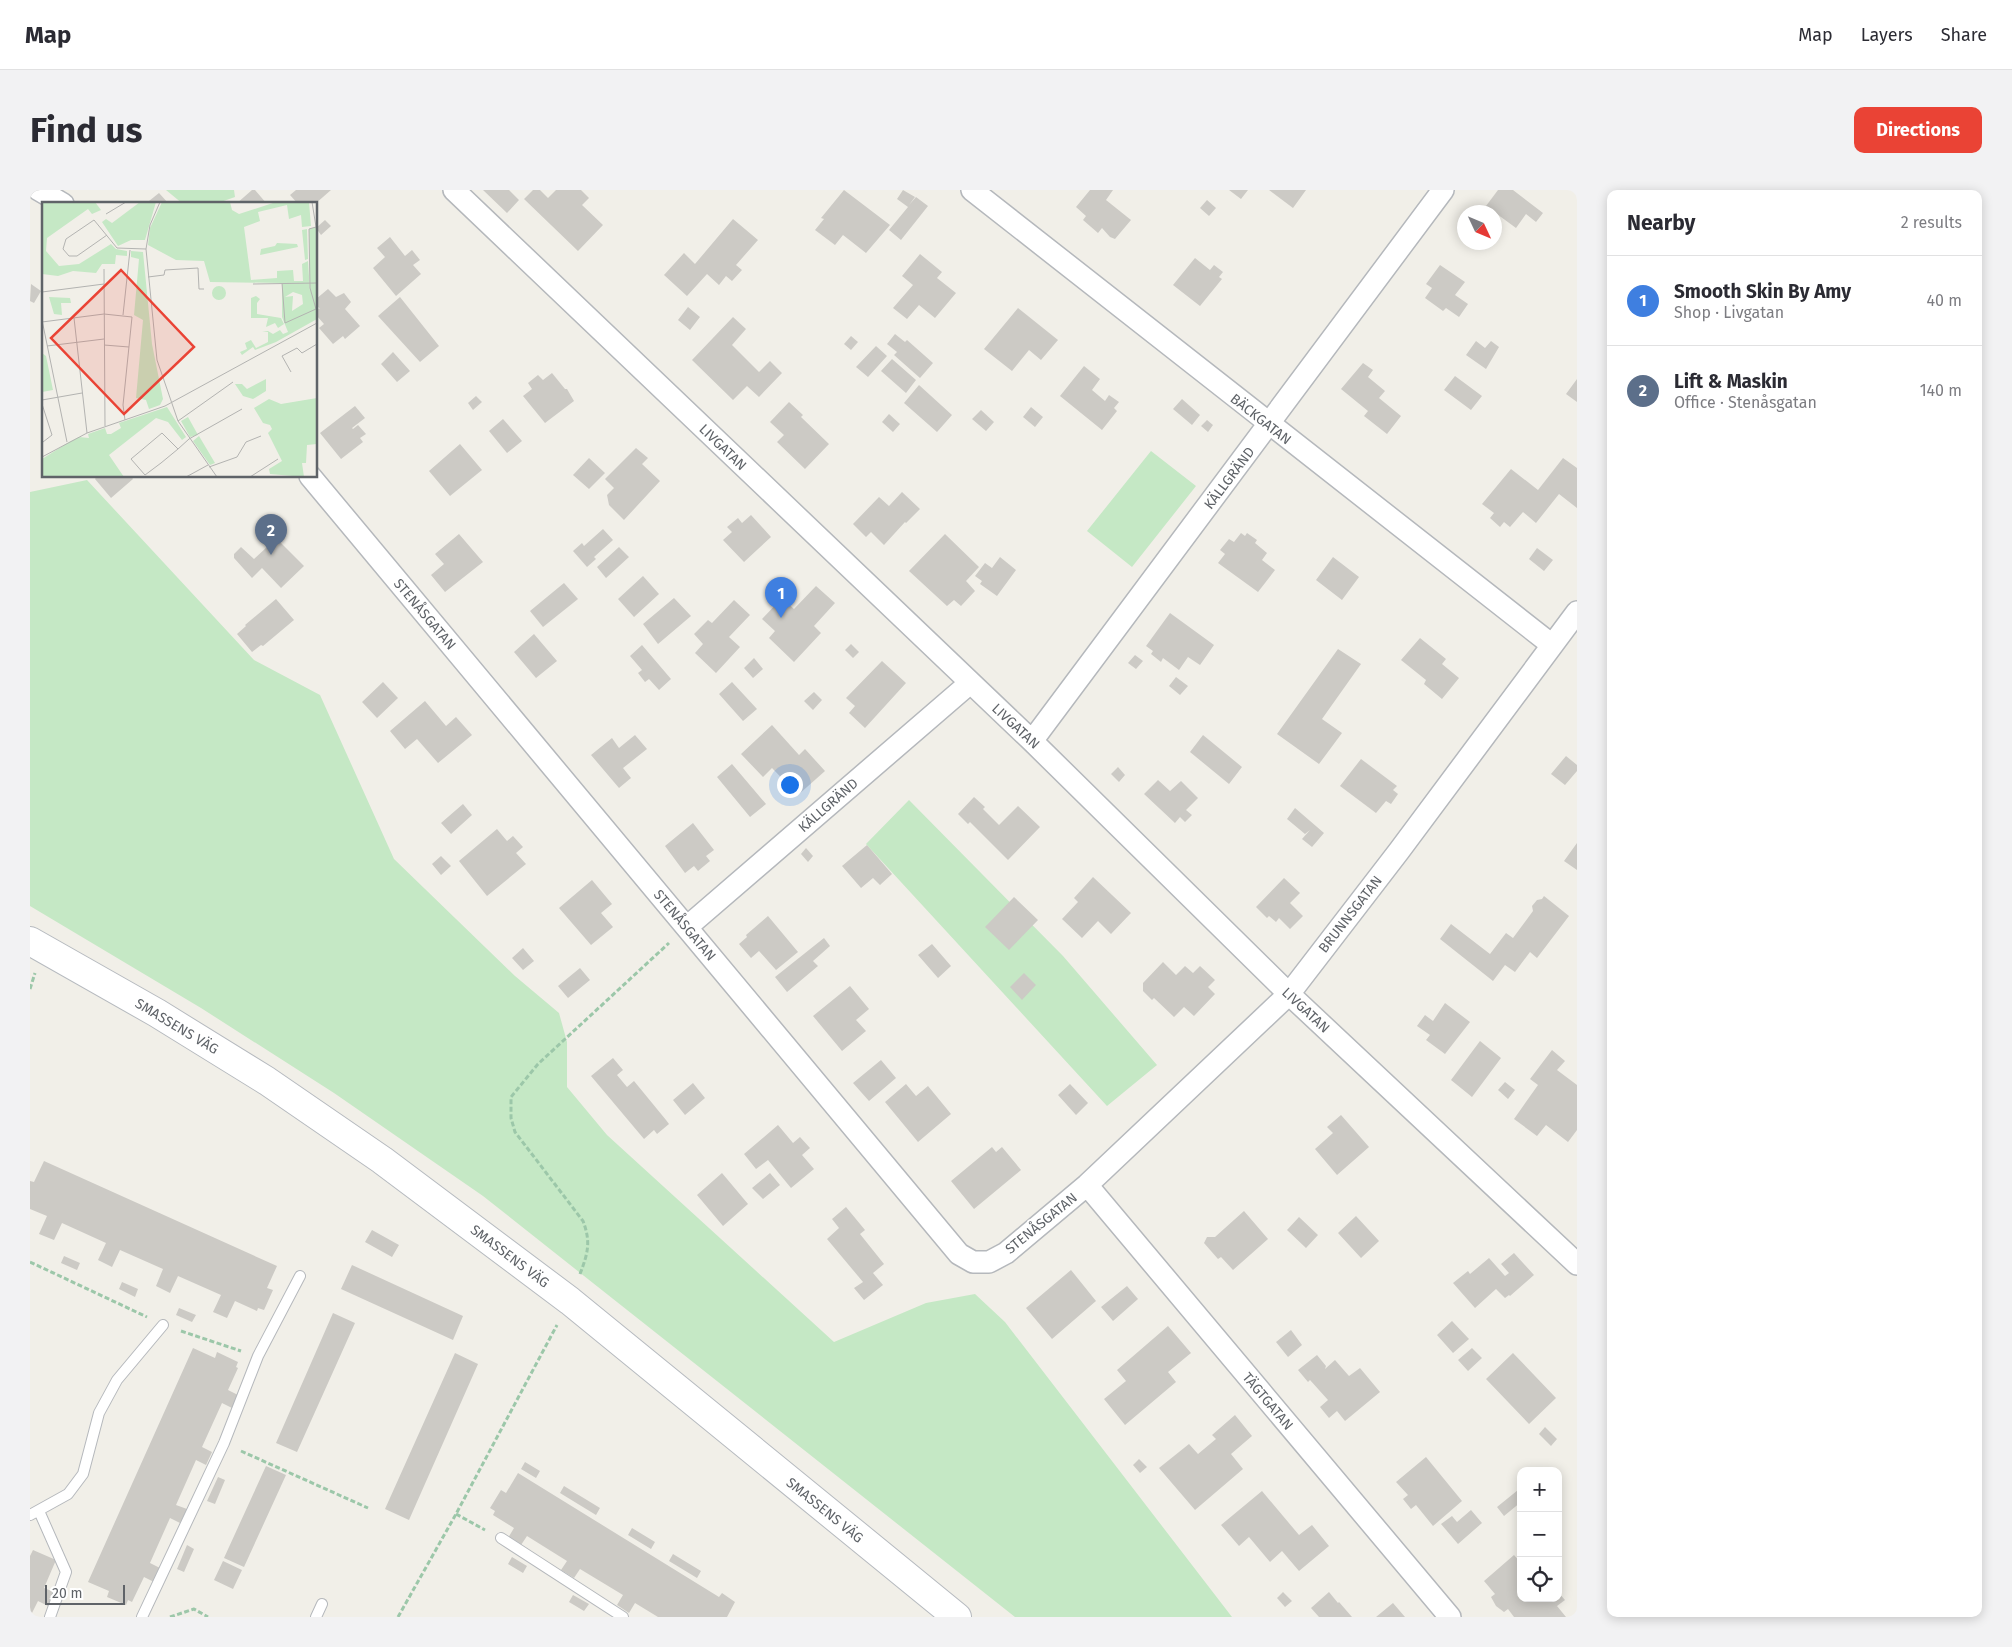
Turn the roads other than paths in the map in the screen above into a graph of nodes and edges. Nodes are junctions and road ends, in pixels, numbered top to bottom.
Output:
1 (39, 190) edge
2 (454, 190) edge
3 (972, 190) edge
4 (1443, 190) edge
5 (60, 202) edge
6 (1269, 425) junction
7 (312, 478) edge
8 (1577, 612) edge
9 (1552, 646) junction
10 (970, 683) junction
11 (1032, 741) junction
12 (687, 927) junction
13 (30, 941) edge
14 (1289, 994) junction
15 (1087, 1185) junction
16 (1577, 1264) edge
17 (300, 1276) dead end
18 (163, 1325) road end
19 (35, 1513) edge
20 (501, 1538) road end
21 (322, 1604) dead end
22 (50, 1617) edge
23 (142, 1617) edge
24 (316, 1617) edge
25 (623, 1617) edge
26 (957, 1617) edge
27 (1450, 1617) edge

1 - 5 street
2 - 10 street, LIVGATAN
3 - 6 street, BÄCKGATAN
4 - 6 street, KÄLLGRÄND
6 - 9 street, BÄCKGATAN
6 - 11 street, KÄLLGRÄND
7 - 12 street, STENÅSGATAN
8 - 9 street, BRUNNSGATAN
9 - 14 street, BRUNNSGATAN
10 - 11 street, LIVGATAN
10 - 12 street, KÄLLGRÄND
11 - 14 street, LIVGATAN
12 - 15 street, STENÅSGATAN
13 - 26 street, SMASSENS VÄG
14 - 15 street, BRUNNSGATAN
14 - 16 street, LIVGATAN
15 - 27 street, TÄGTGATAN
17 - 23 lane
18 - 19 lane
19 - 22 lane
20 - 25 lane
21 - 24 lane

